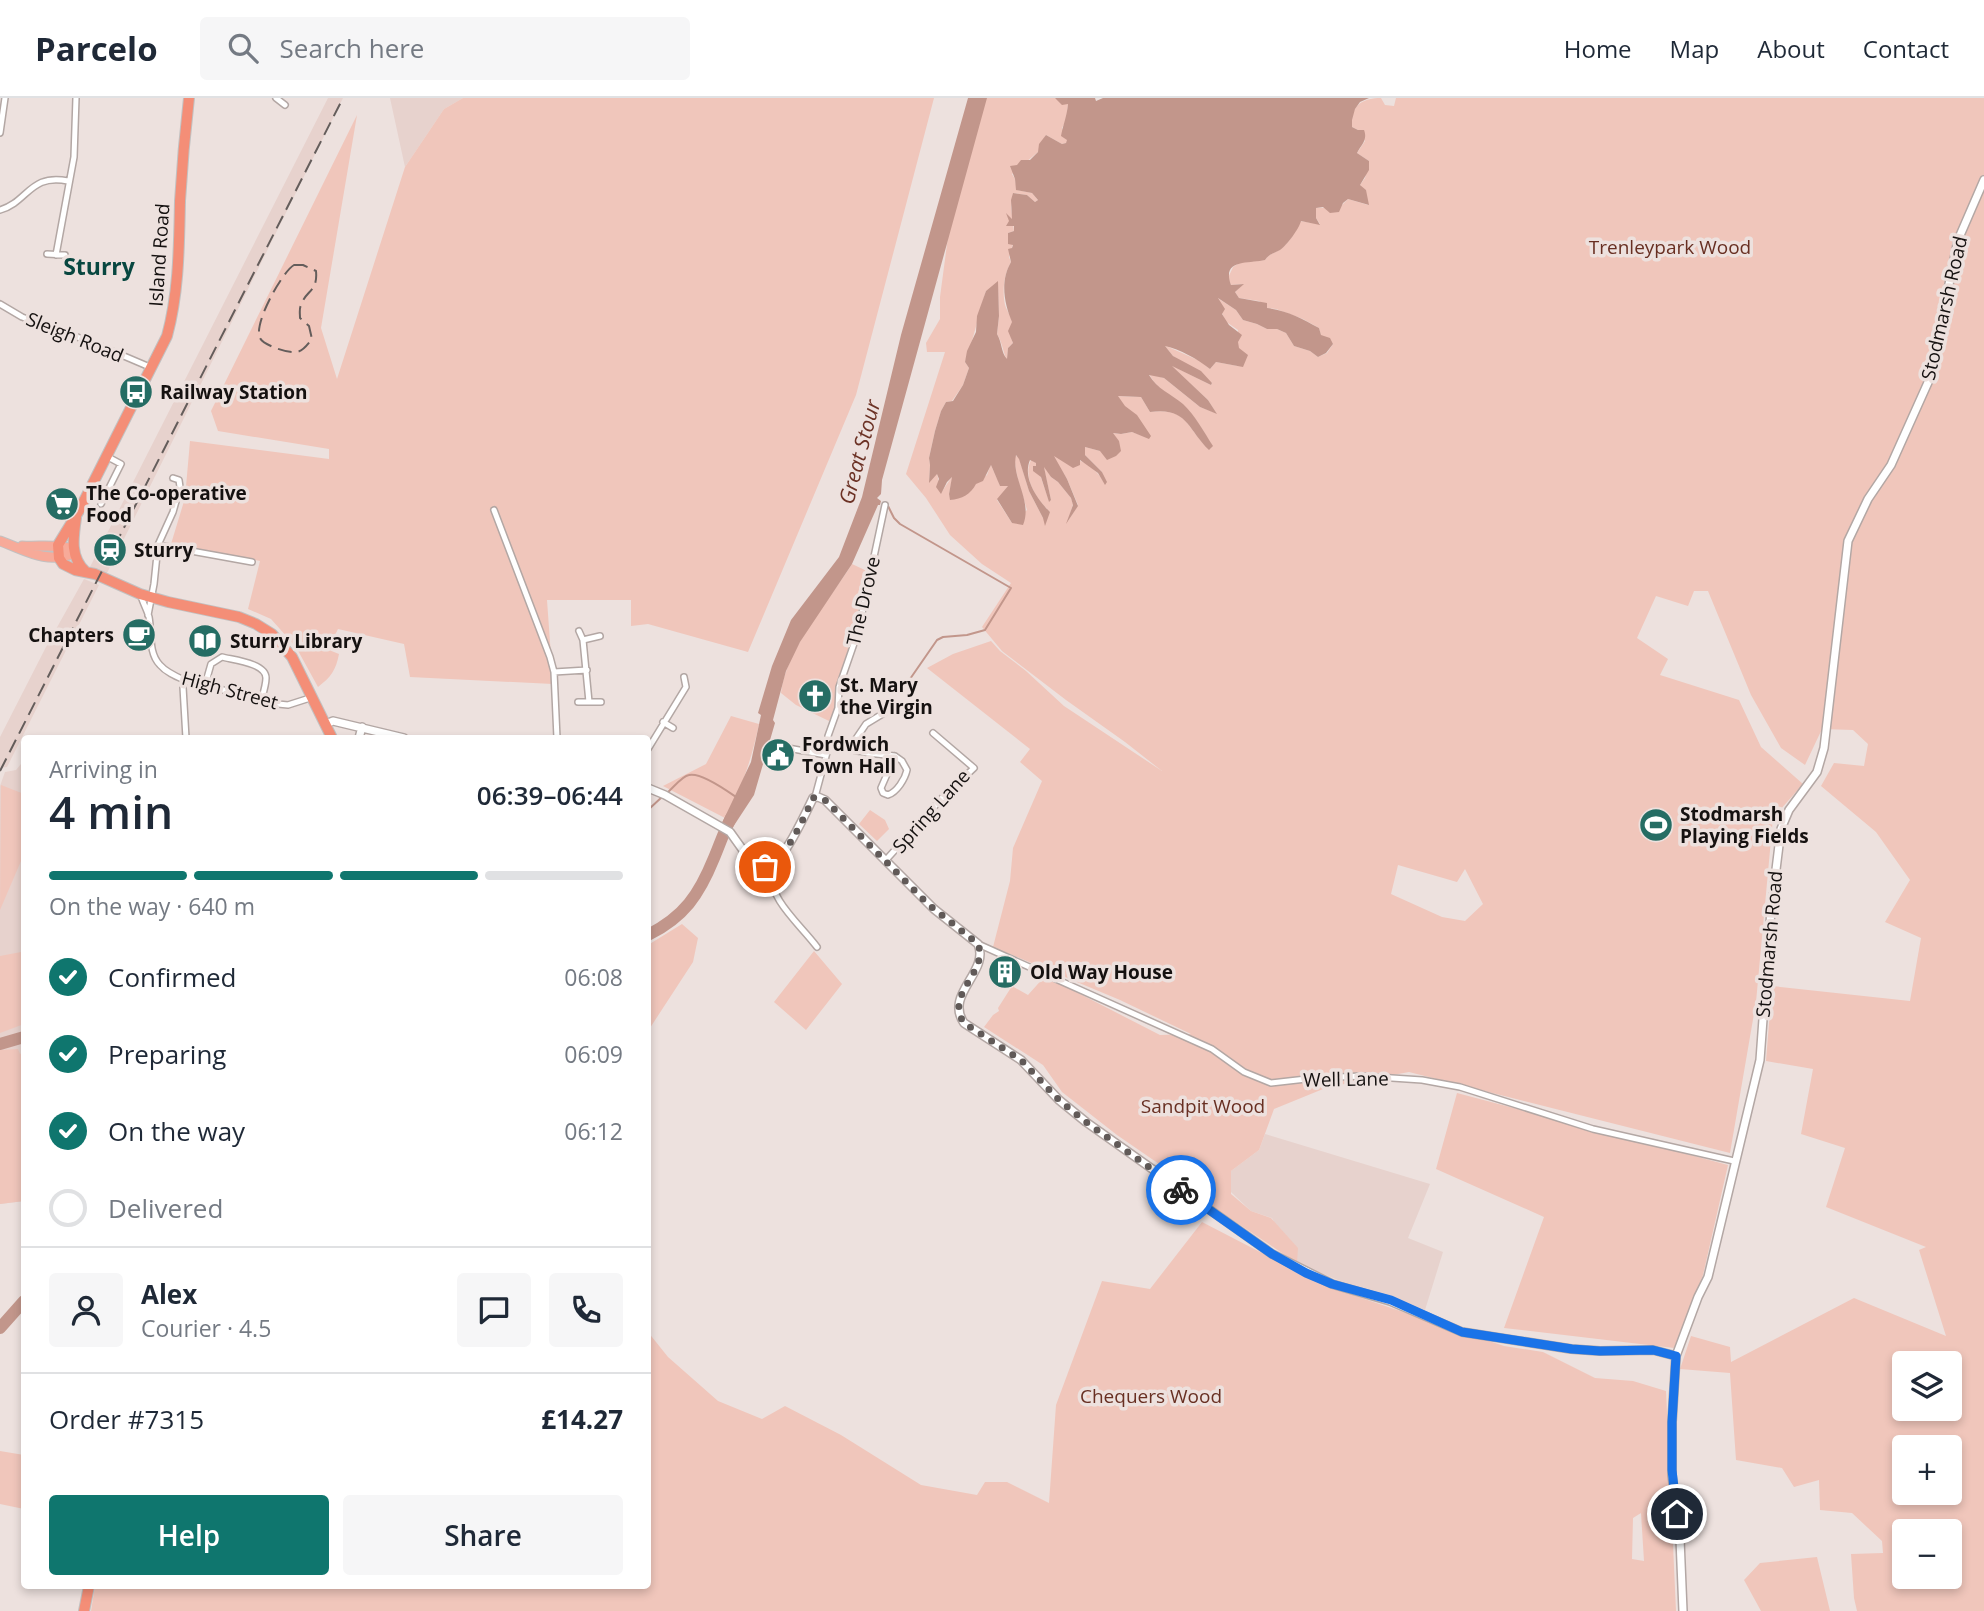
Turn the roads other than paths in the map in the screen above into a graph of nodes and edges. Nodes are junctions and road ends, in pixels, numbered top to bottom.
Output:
1 (5, 98) edge
2 (76, 98) edge
3 (189, 98) edge
4 (276, 98) edge
5 (285, 105) dead end
6 (0, 133) edge
7 (1984, 180) edge
8 (68, 181) junction
9 (10, 206) junction
10 (0, 210) edge
11 (14, 214) dead end
12 (47, 254) dead end
13 (56, 255) junction
14 (65, 255) dead end
15 (0, 304) edge
16 (152, 368) junction
17 (108, 457) junction
18 (173, 478) dead end
19 (101, 504) dead end
20 (885, 505) dead end
21 (494, 510) dead end
22 (76, 518) junction
23 (0, 541) edge
24 (58, 545) junction
25 (158, 545) junction
26 (17, 546) junction
27 (73, 552) junction
28 (60, 558) junction
29 (252, 562) dead end
30 (87, 572) junction
31 (140, 594) junction
32 (152, 598) junction
33 (148, 615) junction
34 (579, 631) dead end
35 (600, 636) dead end
36 (583, 640) junction
37 (587, 670) junction
38 (554, 672) junction
39 (684, 677) dead end
40 (184, 680) junction
41 (205, 685) junction
42 (313, 697) junction
43 (261, 701) junction
44 (578, 702) dead end
45 (589, 702) junction
46 (601, 702) dead end
47 (894, 704) dead end
48 (663, 722) junction
49 (326, 724) junction
50 (362, 727) junction
51 (673, 728) dead end
52 (933, 733) dead end
53 (186, 735) edge
54 (331, 735) edge
55 (360, 735) edge
56 (393, 735) edge
57 (557, 735) edge
58 (828, 738) junction
59 (651, 743) edge
60 (777, 746) dead end
61 (849, 748) junction
62 (827, 755) junction
63 (895, 756) junction
64 (651, 789) edge
65 (816, 797) junction
66 (885, 862) junction
67 (769, 868) junction
68 (978, 944) junction
69 (817, 947) dead end
70 (1734, 1161) junction
71 (1676, 1356) junction
72 (88, 1589) edge
73 (84, 1611) edge
74 (1683, 1611) edge

1 - 6 street
2 - 8 street
3 - 16 highway, Island Road
4 - 5 street
7 - 70 street, Stodmarsh Road
8 - 9 street
8 - 13 street
9 - 10 street
9 - 11 street
12 - 13 street
13 - 14 street
15 - 16 street, Sleigh Road
16 - 17 highway, Island Road
17 - 19 street
17 - 22 highway, Island Road
18 - 25 street
20 - 58 street, The Drove
21 - 38 street
22 - 24 highway, Island Road
22 - 27 highway, Island Road
23 - 26 main road
24 - 26 main road
24 - 27 main road
24 - 28 highway
25 - 29 street
25 - 32 street, High Street
26 - 28 main road
27 - 28 main road
27 - 30 highway
28 - 30 highway
30 - 31 highway
31 - 32 highway
31 - 33 street, High Street
32 - 33 street, High Street
32 - 42 highway
33 - 40 street, High Street
34 - 36 street
35 - 36 street
36 - 37 street
37 - 38 street
37 - 45 street
38 - 57 street
39 - 48 street
40 - 41 street, High Street
40 - 53 street
41 - 43 street, High Street
41 - 43 street
42 - 43 street, High Street
42 - 49 highway
44 - 45 street
45 - 46 street
47 - 61 street
48 - 51 street
48 - 59 street
49 - 50 street
49 - 54 highway
50 - 55 street
50 - 56 street
52 - 66 street, Spring Lane
58 - 61 street
58 - 62 street, The Drove
60 - 62 street
61 - 63 street
62 - 65 street, The Drove
63 - 63 street
64 - 67 street
65 - 66 street
65 - 67 street
66 - 68 street
67 - 69 street
68 - 70 street, Well Lane
68 - 71 street
70 - 71 street, Stodmarsh Road
71 - 74 street, Stodmarsh Road
72 - 73 highway

